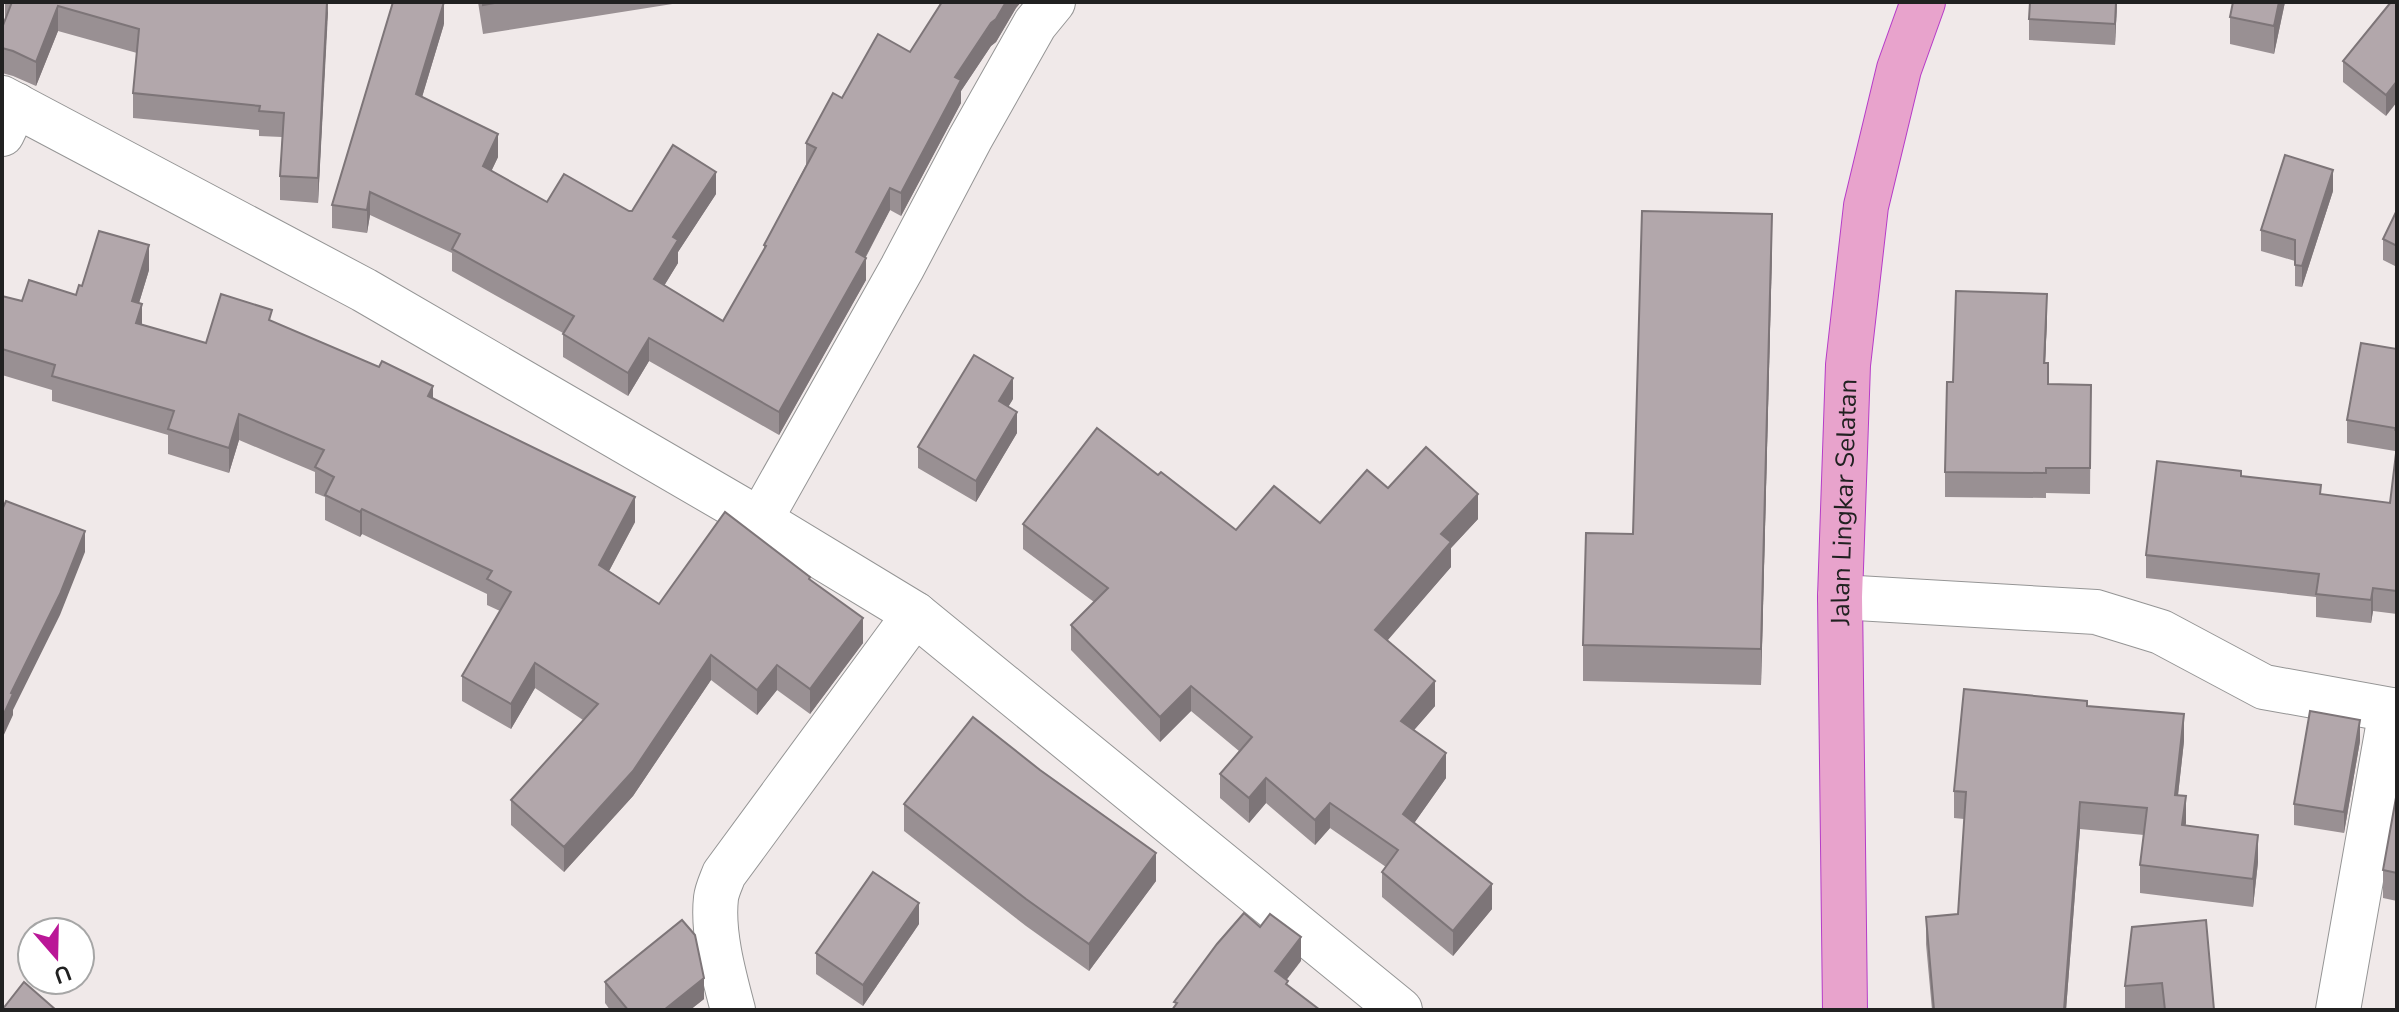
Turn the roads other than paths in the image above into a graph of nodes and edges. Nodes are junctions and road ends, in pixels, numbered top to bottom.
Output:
1 (1053, 2) edge
2 (1923, 2) edge
3 (7, 112) edge
4 (760, 520) junction
5 (1840, 597) junction
6 (915, 614) junction
7 (2394, 710) edge
8 (733, 1010) edge
9 (1400, 1010) edge
10 (1845, 1010) edge
11 (2338, 1010) edge

1 - 4 street
2 - 5 highway, Jalan Lingkar Selatan
3 - 4 street
4 - 6 street
5 - 7 street
5 - 10 highway, Jalan Lingkar Selatan
6 - 8 street
6 - 9 street
7 - 11 street

